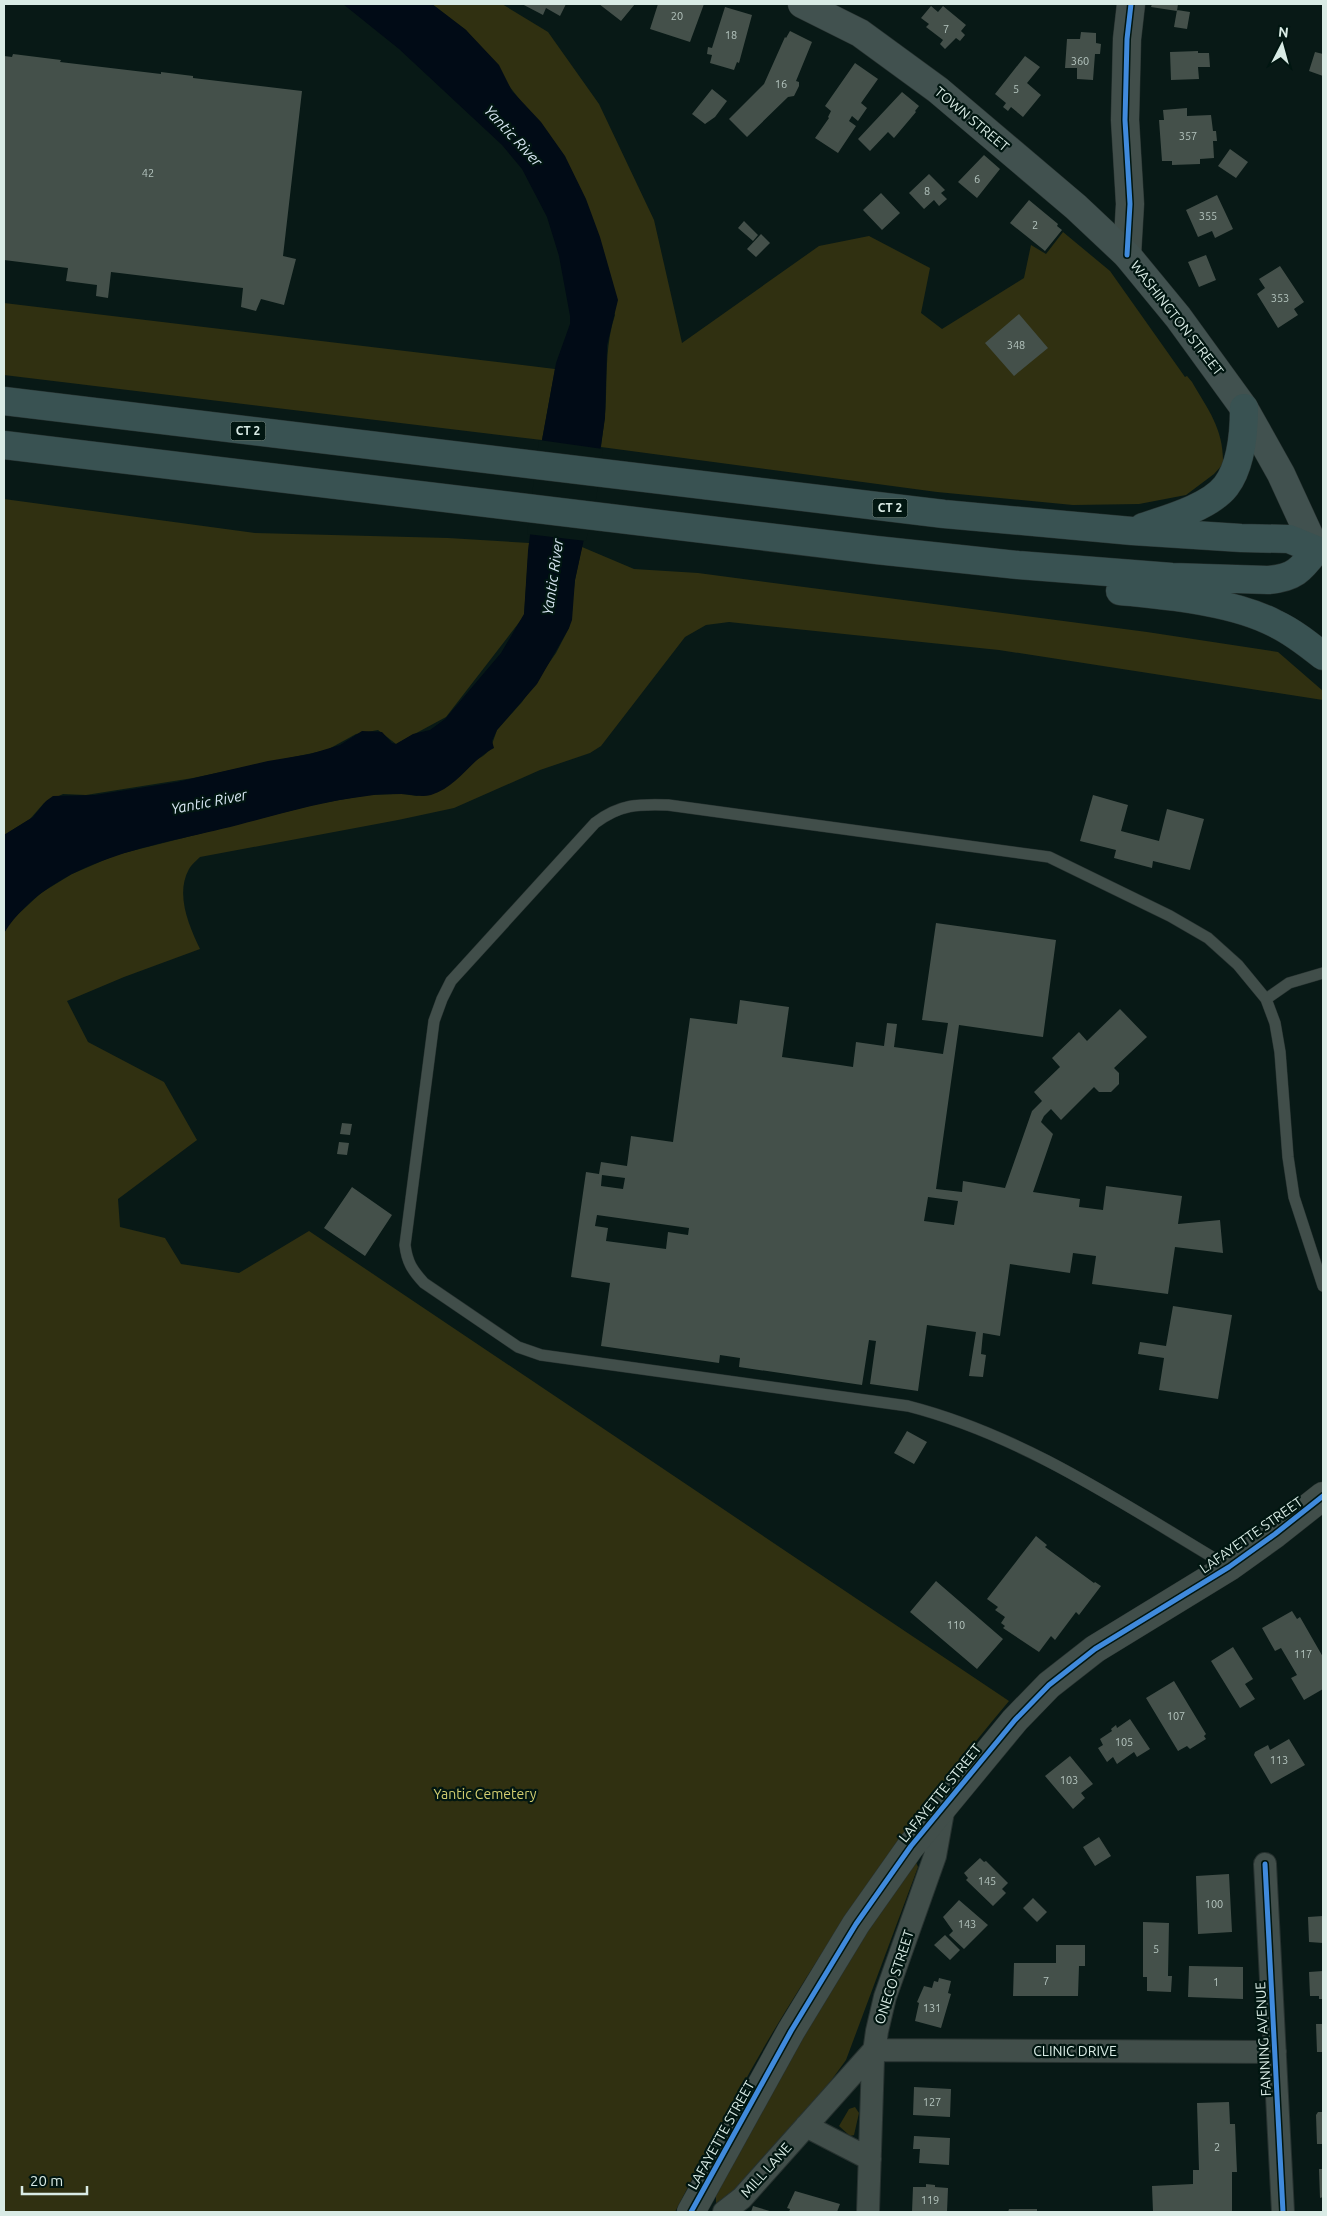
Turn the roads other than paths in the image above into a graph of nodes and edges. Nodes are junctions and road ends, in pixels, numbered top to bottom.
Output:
1 (802, 4) edge
2 (1131, 4) edge
3 (1127, 255) junction
4 (4, 401) edge
5 (1244, 408) junction
6 (4, 445) edge
7 (1132, 531) junction
8 (1320, 548) edge
9 (1018, 565) junction
10 (1323, 656) edge
11 (1323, 973) edge
12 (1266, 999) junction
13 (1323, 1286) edge
14 (1323, 1496) edge
15 (1229, 1567) junction
16 (944, 1806) junction
17 (1265, 1864) dead end
18 (874, 2050) junction
19 (1275, 2052) junction
20 (806, 2126) junction
21 (870, 2159) junction
22 (691, 2212) edge
23 (724, 2212) edge
24 (868, 2212) edge
25 (1283, 2212) edge

1 - 3 main road, TOWN STREET
2 - 3 street, WASHINGTON STREET
3 - 5 main road, WASHINGTON STREET
4 - 7 highway, CT 2
5 - 7 highway
5 - 8 main road, WASHINGTON STREET
6 - 9 highway
7 - 8 highway, CT 2
8 - 9 highway
9 - 10 highway
11 - 12 lane
12 - 13 lane
12 - 15 lane
14 - 15 street, LAFAYETTE STREET
15 - 16 street, LAFAYETTE STREET
16 - 18 street, ONECO STREET
16 - 22 street, LAFAYETTE STREET
17 - 19 street, FANNING AVENUE
18 - 19 street, CLINIC DRIVE
18 - 20 street, MILL LANE
18 - 21 street, ONECO STREET
19 - 25 street, FANNING AVENUE
20 - 21 street
20 - 23 street, MILL LANE
21 - 24 street, ONECO STREET

